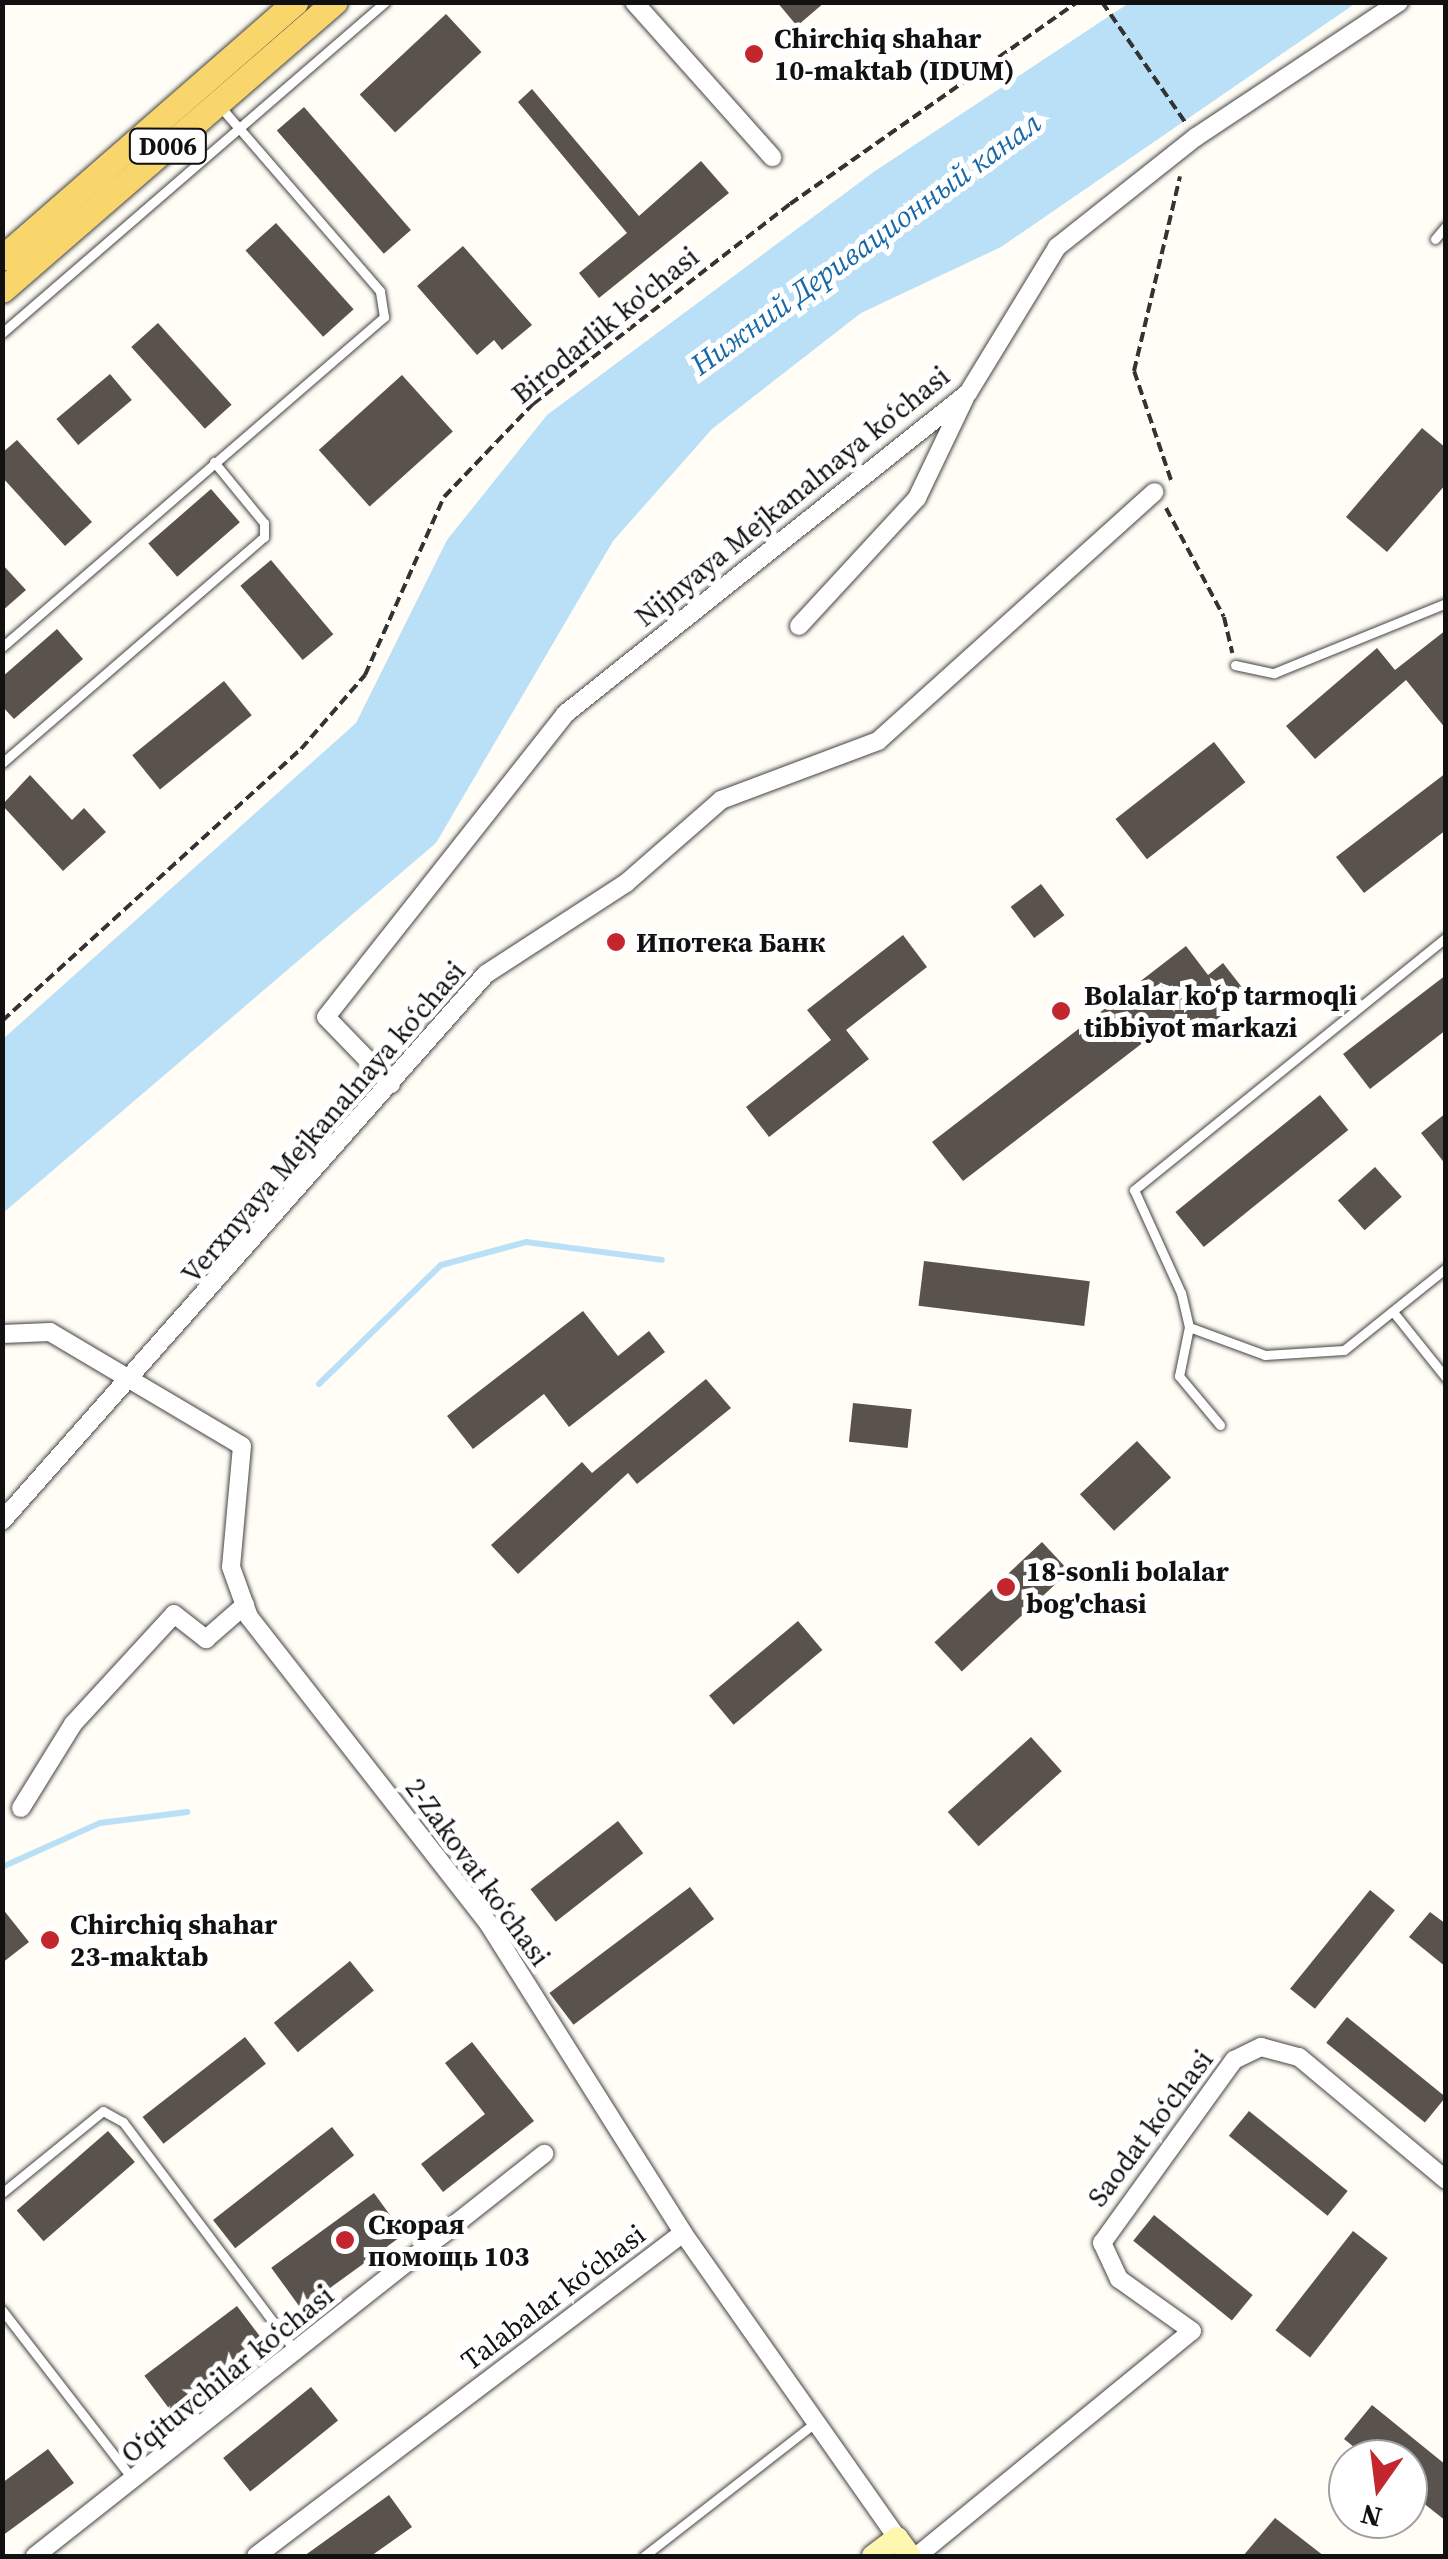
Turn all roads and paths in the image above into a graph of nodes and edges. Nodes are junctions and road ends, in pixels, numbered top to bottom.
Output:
1 (296, 2) edge
2 (334, 2) edge
3 (385, 2) edge
4 (634, 2) edge
5 (1076, 2) edge
6 (1102, 2) edge
7 (1399, 2) edge
8 (217, 104) junction
9 (239, 129) junction
10 (1193, 140) junction
11 (772, 157) dead end
12 (1446, 226) edge
13 (1435, 239) dead end
14 (2, 258) edge
15 (2, 290) edge
16 (2, 334) edge
17 (968, 392) junction
18 (214, 462) junction
19 (1155, 492) junction
20 (1446, 603) edge
21 (799, 626) dead end
22 (2, 646) edge
23 (1235, 665) joint
24 (2, 764) edge
25 (1446, 937) edge
26 (2, 1021) edge
27 (391, 1084) junction
28 (1446, 1268) edge
29 (1394, 1314) junction
30 (1189, 1327) junction
31 (2, 1334) edge
32 (1446, 1378) edge
33 (134, 1382) junction
34 (1220, 1426) dead end
35 (2, 1520) edge
36 (244, 1605) junction
37 (21, 1808) dead end
38 (544, 2154) dead end
39 (1446, 2180) edge
40 (2, 2192) edge
41 (682, 2233) junction
42 (2, 2310) edge
43 (296, 2353) junction
44 (818, 2420) junction
45 (136, 2483) junction
46 (903, 2547) edge
47 (35, 2556) edge
48 (256, 2556) edge
49 (644, 2556) edge
50 (873, 2556) edge
51 (918, 2556) edge

1 - 14 main road, D006
2 - 8 main road, D006
3 - 9 lane
4 - 11 street
5 - 26 path, Birodarlik ko'chasi
6 - 10 path
7 - 10 street, Nijnyaya Mejkanalnaya ko‘chasi
8 - 9 lane
8 - 15 main road, D006
9 - 16 lane
9 - 18 lane
10 - 17 street, Nijnyaya Mejkanalnaya ko‘chasi
10 - 19 path
12 - 13 lane
17 - 21 street
17 - 27 street, Nijnyaya Mejkanalnaya ko‘chasi
18 - 22 lane
18 - 24 lane
19 - 23 path
19 - 27 street, Verxnyaya Mejkanalnaya ko‘chasi
20 - 23 lane
25 - 30 lane
27 - 33 street, Verxnyaya Mejkanalnaya ko‘chasi
28 - 29 lane
29 - 30 lane
29 - 32 lane
30 - 34 lane
31 - 33 street, 2-Zakovat ko‘chasi
33 - 35 street, Verxnyaya Mejkanalnaya ko‘chasi
33 - 36 street, 2-Zakovat ko‘chasi
36 - 37 street
36 - 41 street, 2-Zakovat ko‘chasi
38 - 43 street, O‘qituvchilar ko‘chasi
39 - 51 street, Saodat ko‘chasi
40 - 43 lane
41 - 44 street, Talabalar ko‘chasi
41 - 48 street, Talabalar ko‘chasi
42 - 45 lane
43 - 45 street, O‘qituvchilar ko‘chasi
44 - 46 street, Talabalar ko‘chasi
44 - 49 lane
45 - 47 street, O‘qituvchilar ko‘chasi
46 - 50 street

